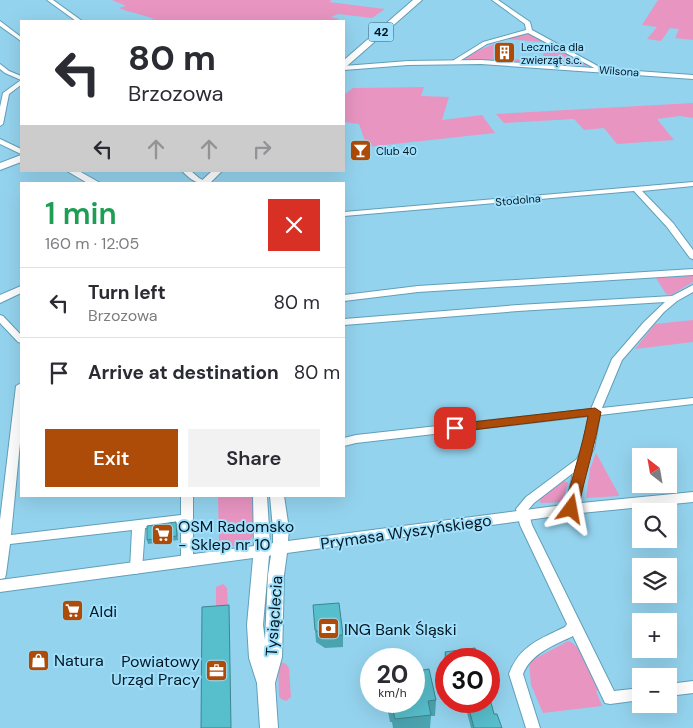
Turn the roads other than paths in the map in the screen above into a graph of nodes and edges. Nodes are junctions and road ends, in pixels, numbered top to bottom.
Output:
1 (50, 0) edge
2 (418, 0) edge
3 (495, 0) edge
4 (78, 20) edge
5 (0, 23) edge
6 (529, 31) junction
7 (20, 37) edge
8 (456, 61) junction
9 (345, 63) edge
10 (345, 68) edge
11 (3, 70) edge
12 (602, 70) junction
13 (693, 77) edge
14 (20, 78) edge
15 (20, 83) edge
16 (9, 89) junction
17 (0, 124) edge
18 (0, 140) edge
19 (20, 151) edge
20 (20, 158) edge
21 (0, 167) edge
22 (73, 172) edge
23 (187, 172) edge
24 (217, 172) edge
25 (93, 182) edge
26 (201, 182) edge
27 (205, 182) edge
28 (693, 184) edge
29 (636, 190) junction
30 (345, 214) edge
31 (693, 256) edge
32 (693, 272) edge
33 (693, 288) edge
34 (20, 290) edge
35 (345, 298) edge
36 (674, 299) junction
37 (0, 300) edge
38 (0, 318) edge
39 (345, 322) edge
40 (20, 339) edge
41 (20, 397) edge
42 (693, 401) edge
43 (595, 412) junction
44 (345, 442) edge
45 (582, 461) junction
46 (188, 497) edge
47 (260, 497) edge
48 (277, 497) edge
49 (693, 497) edge
50 (571, 509) junction
51 (523, 516) junction
52 (188, 519) junction
53 (138, 524) junction
54 (4, 540) junction
55 (280, 549) junction
56 (262, 551) junction
57 (187, 562) junction
58 (136, 569) junction
59 (0, 574) edge
60 (0, 586) edge
61 (574, 625) junction
62 (266, 683) junction
63 (693, 687) edge
64 (677, 689) edge
65 (632, 695) edge
66 (269, 728) edge
67 (533, 728) edge

1 - 4 street
2 - 9 main road, 42
3 - 6 street
5 - 7 street
6 - 8 street, Wilsona
6 - 12 street
8 - 10 street, Wilsona
8 - 12 street, Wilsona
11 - 14 street
11 - 16 street
12 - 13 street, Wilsona
15 - 16 street
16 - 17 street
18 - 19 street
20 - 21 main road
22 - 25 street
23 - 26 street
24 - 27 street
28 - 29 street, Stodolna
29 - 30 street, Stodolna
29 - 31 street
32 - 35 street
33 - 36 street
34 - 37 street
36 - 39 street
36 - 43 street
38 - 40 street
41 - 54 street
42 - 43 street
43 - 44 street
43 - 45 street
45 - 50 street
45 - 51 street
46 - 52 street
47 - 56 street, Tysiąclecia
48 - 55 street, Tysiąclecia
49 - 50 street, Prymasa Wyszyńskiego
50 - 51 street, Prymasa Wyszyńskiego
51 - 55 street, Prymasa Wyszyńskiego
51 - 61 street
52 - 53 street
52 - 57 street
53 - 54 street
53 - 58 street
54 - 59 street
55 - 56 street, Prymasa Wyszyńskiego
55 - 62 street, Tysiąclecia
56 - 57 street, Prymasa Wyszyńskiego
56 - 62 street, Tysiąclecia
57 - 58 street, Prymasa Wyszyńskiego
58 - 60 street, Prymasa Wyszyńskiego
61 - 65 street
61 - 67 street
62 - 66 street, Tysiąclecia
63 - 64 street

